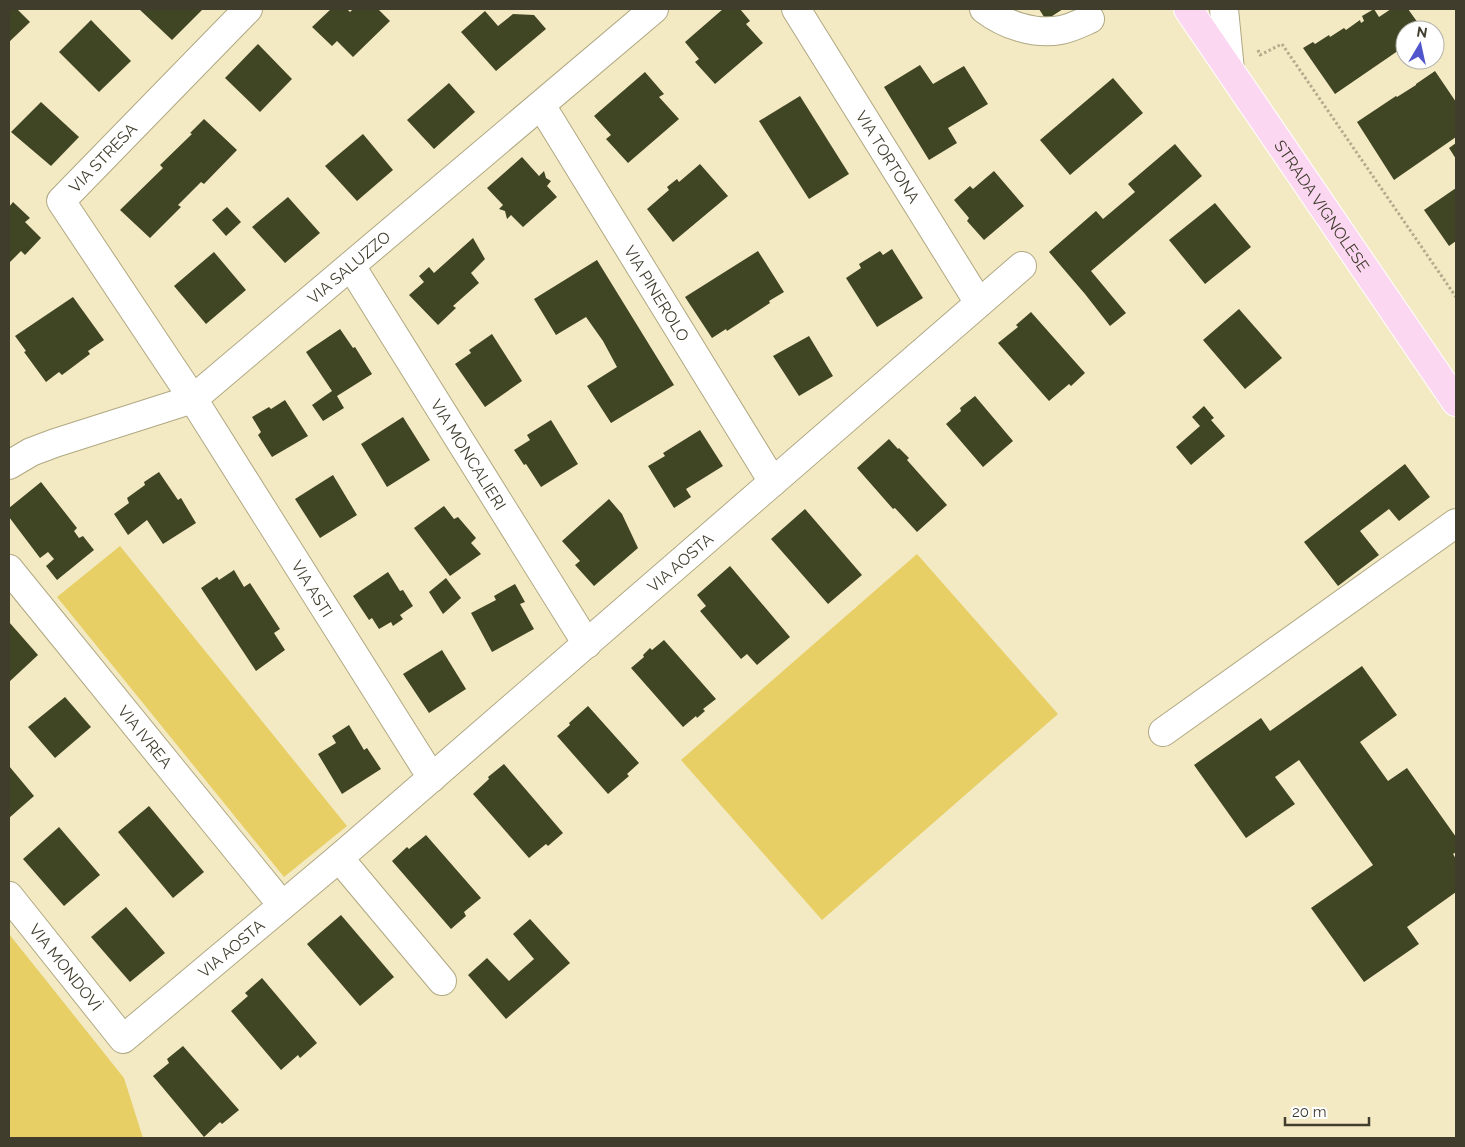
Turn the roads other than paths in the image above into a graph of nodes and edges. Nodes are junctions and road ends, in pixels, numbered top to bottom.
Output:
1 (248, 9) edge
2 (654, 9) edge
3 (796, 9) edge
4 (984, 9) edge
5 (1188, 9) edge
6 (1224, 9) edge
7 (1093, 12) edge
8 (1230, 70) junction
9 (541, 104) junction
10 (351, 266) junction
11 (1022, 266) dead end
12 (979, 303) junction
13 (193, 399) junction
14 (1456, 402) edge
15 (9, 464) edge
16 (773, 482) junction
17 (1456, 523) edge
18 (9, 569) edge
19 (587, 644) junction
20 (1163, 732) dead end
21 (432, 778) junction
22 (339, 858) junction
23 (9, 896) edge
24 (282, 905) junction
25 (442, 981) dead end
26 (123, 1039) joint

1 - 13 street, VIA STRESA
2 - 9 street, VIA SALUZZO
3 - 12 street, VIA TORTONA
4 - 7 street
5 - 8 main road, STRADA VIGNOLESE
6 - 8 street
8 - 14 main road, STRADA VIGNOLESE
9 - 10 street, VIA SALUZZO
9 - 16 street, VIA PINEROLO
10 - 13 street, VIA SALUZZO
10 - 19 street, VIA MONCALIERI
11 - 12 street, VIA AOSTA
12 - 16 street, VIA AOSTA
13 - 15 street, VIA SALUZZO
13 - 21 street, VIA ASTI
16 - 19 street, VIA AOSTA
17 - 20 street
18 - 24 street, VIA IVREA
19 - 21 street, VIA AOSTA
21 - 22 street, VIA AOSTA
22 - 24 street, VIA AOSTA
22 - 25 street
23 - 26 street, VIA MONDOVÌ
24 - 26 street, VIA AOSTA

